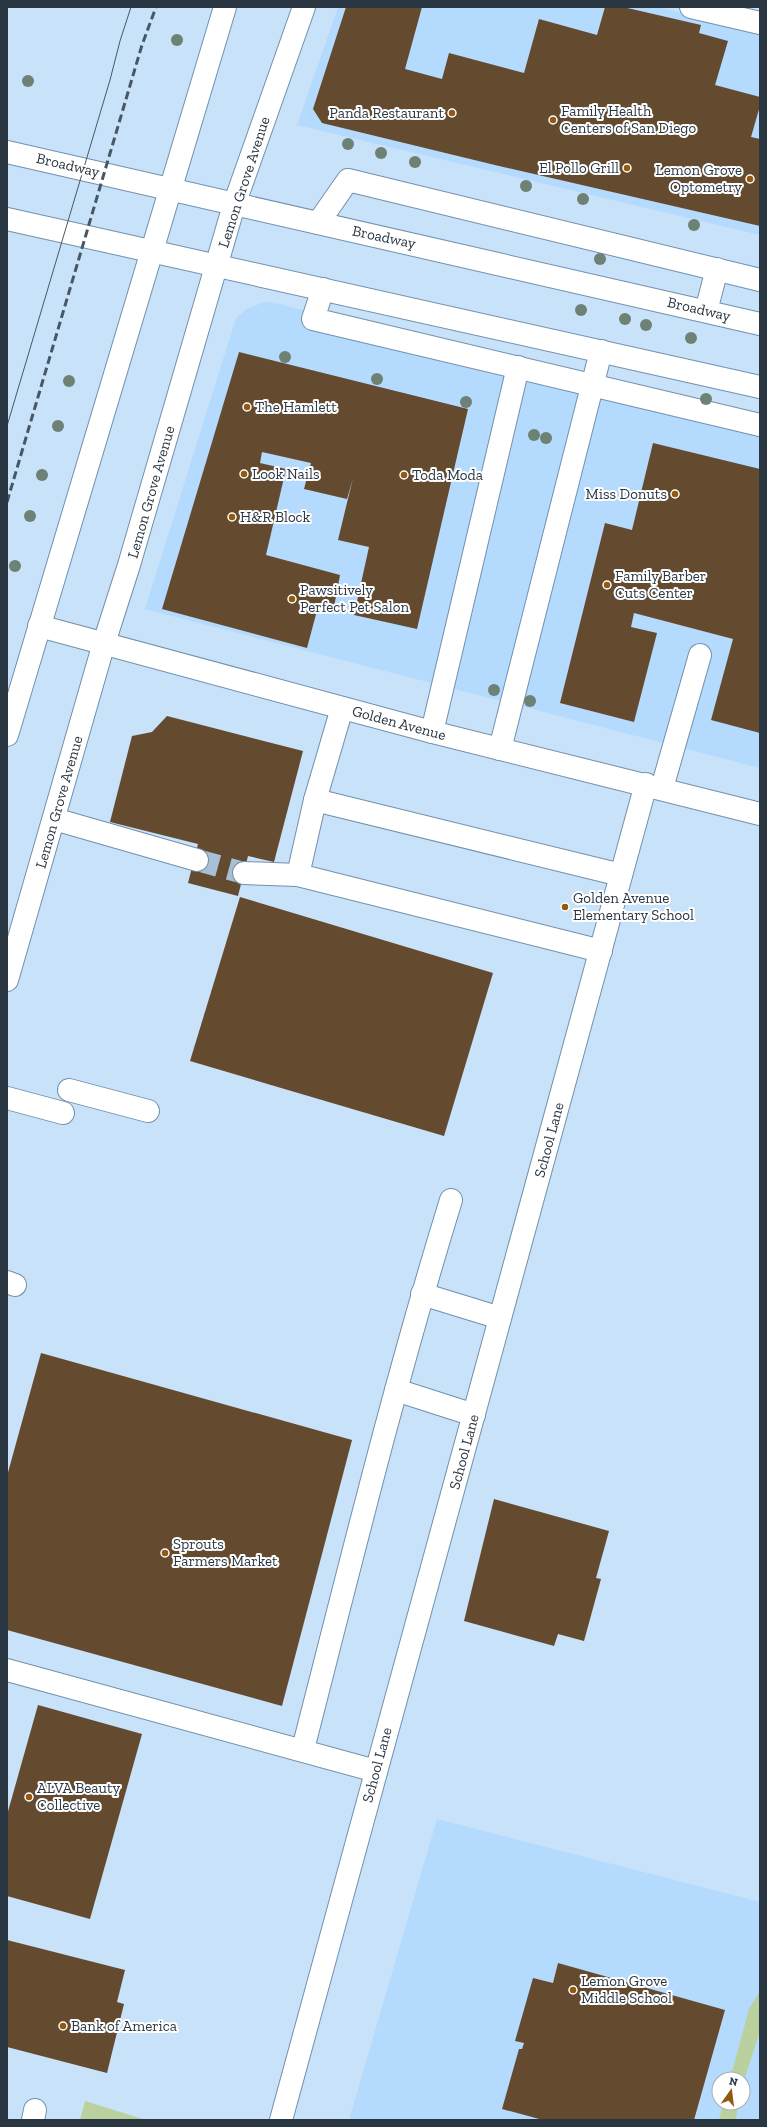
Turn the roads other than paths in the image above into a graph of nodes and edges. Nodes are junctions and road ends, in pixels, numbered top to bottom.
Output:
1 (225, 7) edge
2 (304, 7) edge
3 (692, 7) edge
4 (760, 23) edge
5 (7, 152) edge
6 (172, 190) junction
7 (234, 205) junction
8 (7, 219) edge
9 (318, 223) junction
10 (153, 251) junction
11 (217, 265) junction
12 (717, 269) junction
13 (760, 280) edge
14 (323, 289) junction
15 (706, 311) junction
16 (760, 324) edge
17 (601, 351) junction
18 (518, 367) junction
19 (593, 385) junction
20 (760, 387) edge
21 (760, 425) edge
22 (39, 626) junction
23 (104, 643) junction
24 (700, 655) dead end
25 (342, 708) junction
26 (432, 732) junction
27 (7, 735) edge
28 (500, 749) junction
29 (654, 786) junction
30 (315, 800) junction
31 (760, 814) edge
32 (54, 819) junction
33 (197, 860) tunnel mouth
34 (244, 873) tunnel mouth
35 (298, 875) junction
36 (621, 875) junction
37 (601, 951) junction
38 (7, 980) edge
39 (69, 1090) dead end
40 (7, 1098) edge
41 (148, 1111) dead end
42 (63, 1113) dead end
43 (451, 1200) dead end
44 (422, 1294) junction
45 (500, 1318) junction
46 (396, 1390) junction
47 (474, 1415) junction
48 (7, 1670) edge
49 (303, 1749) junction
50 (376, 1770) junction
51 (281, 2120) edge

1 - 6 main road
2 - 7 main road, Lemon Grove Avenue
3 - 4 main road
5 - 6 main road, Broadway
6 - 7 main road, Broadway
6 - 10 main road
7 - 9 main road, Broadway
7 - 11 main road, Lemon Grove Avenue
8 - 10 main road
9 - 12 main road
9 - 15 main road, Broadway
10 - 11 main road
10 - 22 main road
11 - 14 main road
11 - 23 main road, Lemon Grove Avenue
12 - 13 main road
12 - 15 main road
14 - 17 main road
14 - 18 main road
15 - 16 main road, Broadway
17 - 19 main road
17 - 20 main road
18 - 19 main road
18 - 26 main road
19 - 21 main road
19 - 28 main road
22 - 23 main road, Golden Avenue
22 - 27 main road
23 - 25 main road, Golden Avenue
23 - 32 main road, Lemon Grove Avenue
24 - 29 main road, School Lane
25 - 26 main road, Golden Avenue
25 - 30 main road
26 - 28 main road, Golden Avenue
28 - 29 main road, Golden Avenue
29 - 31 main road, Golden Avenue
29 - 36 main road, School Lane
30 - 35 main road
30 - 36 main road
32 - 33 main road
32 - 38 main road, Lemon Grove Avenue
34 - 35 main road
35 - 37 main road
36 - 37 main road, School Lane
37 - 45 main road, School Lane
39 - 41 main road
40 - 42 main road
43 - 44 main road
44 - 45 main road
44 - 46 main road
45 - 47 main road, School Lane
46 - 47 main road
46 - 49 main road
47 - 50 main road, School Lane
48 - 49 main road
49 - 50 main road
50 - 51 main road, School Lane

